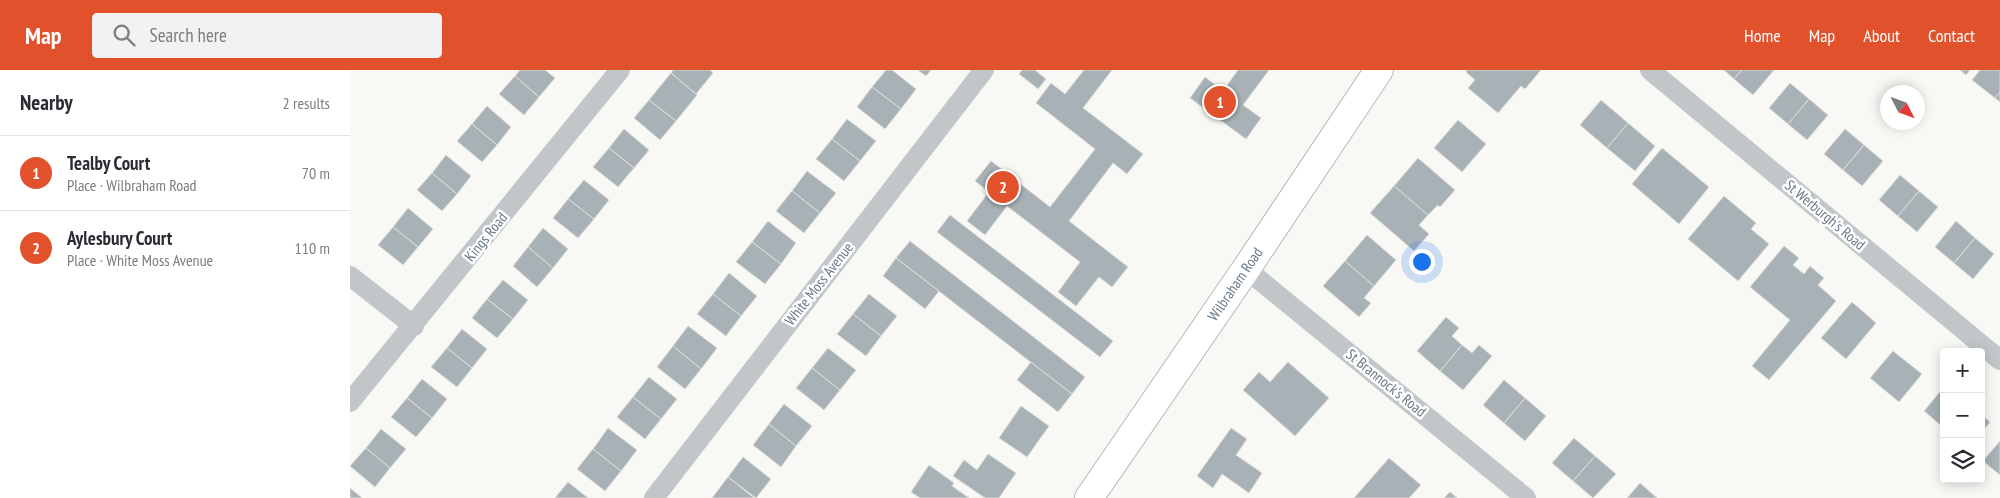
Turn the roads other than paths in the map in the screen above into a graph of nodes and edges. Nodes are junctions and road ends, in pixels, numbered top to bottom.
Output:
1 (619, 70) edge
2 (984, 70) edge
3 (1380, 70) edge
4 (1650, 70) edge
5 (1246, 269) junction
6 (350, 276) edge
7 (414, 326) junction
8 (2000, 360) edge
9 (350, 402) edge
10 (654, 498) edge
11 (1088, 498) edge
12 (1526, 498) edge

1 - 7 street, Kings Road
2 - 10 street, White Moss Avenue
3 - 5 highway, Wilbraham Road
4 - 8 street, St Werburgh's Road
5 - 11 highway, Wilbraham Road
5 - 12 street, St Brannock's Road
6 - 7 street
7 - 9 street, Kings Road

